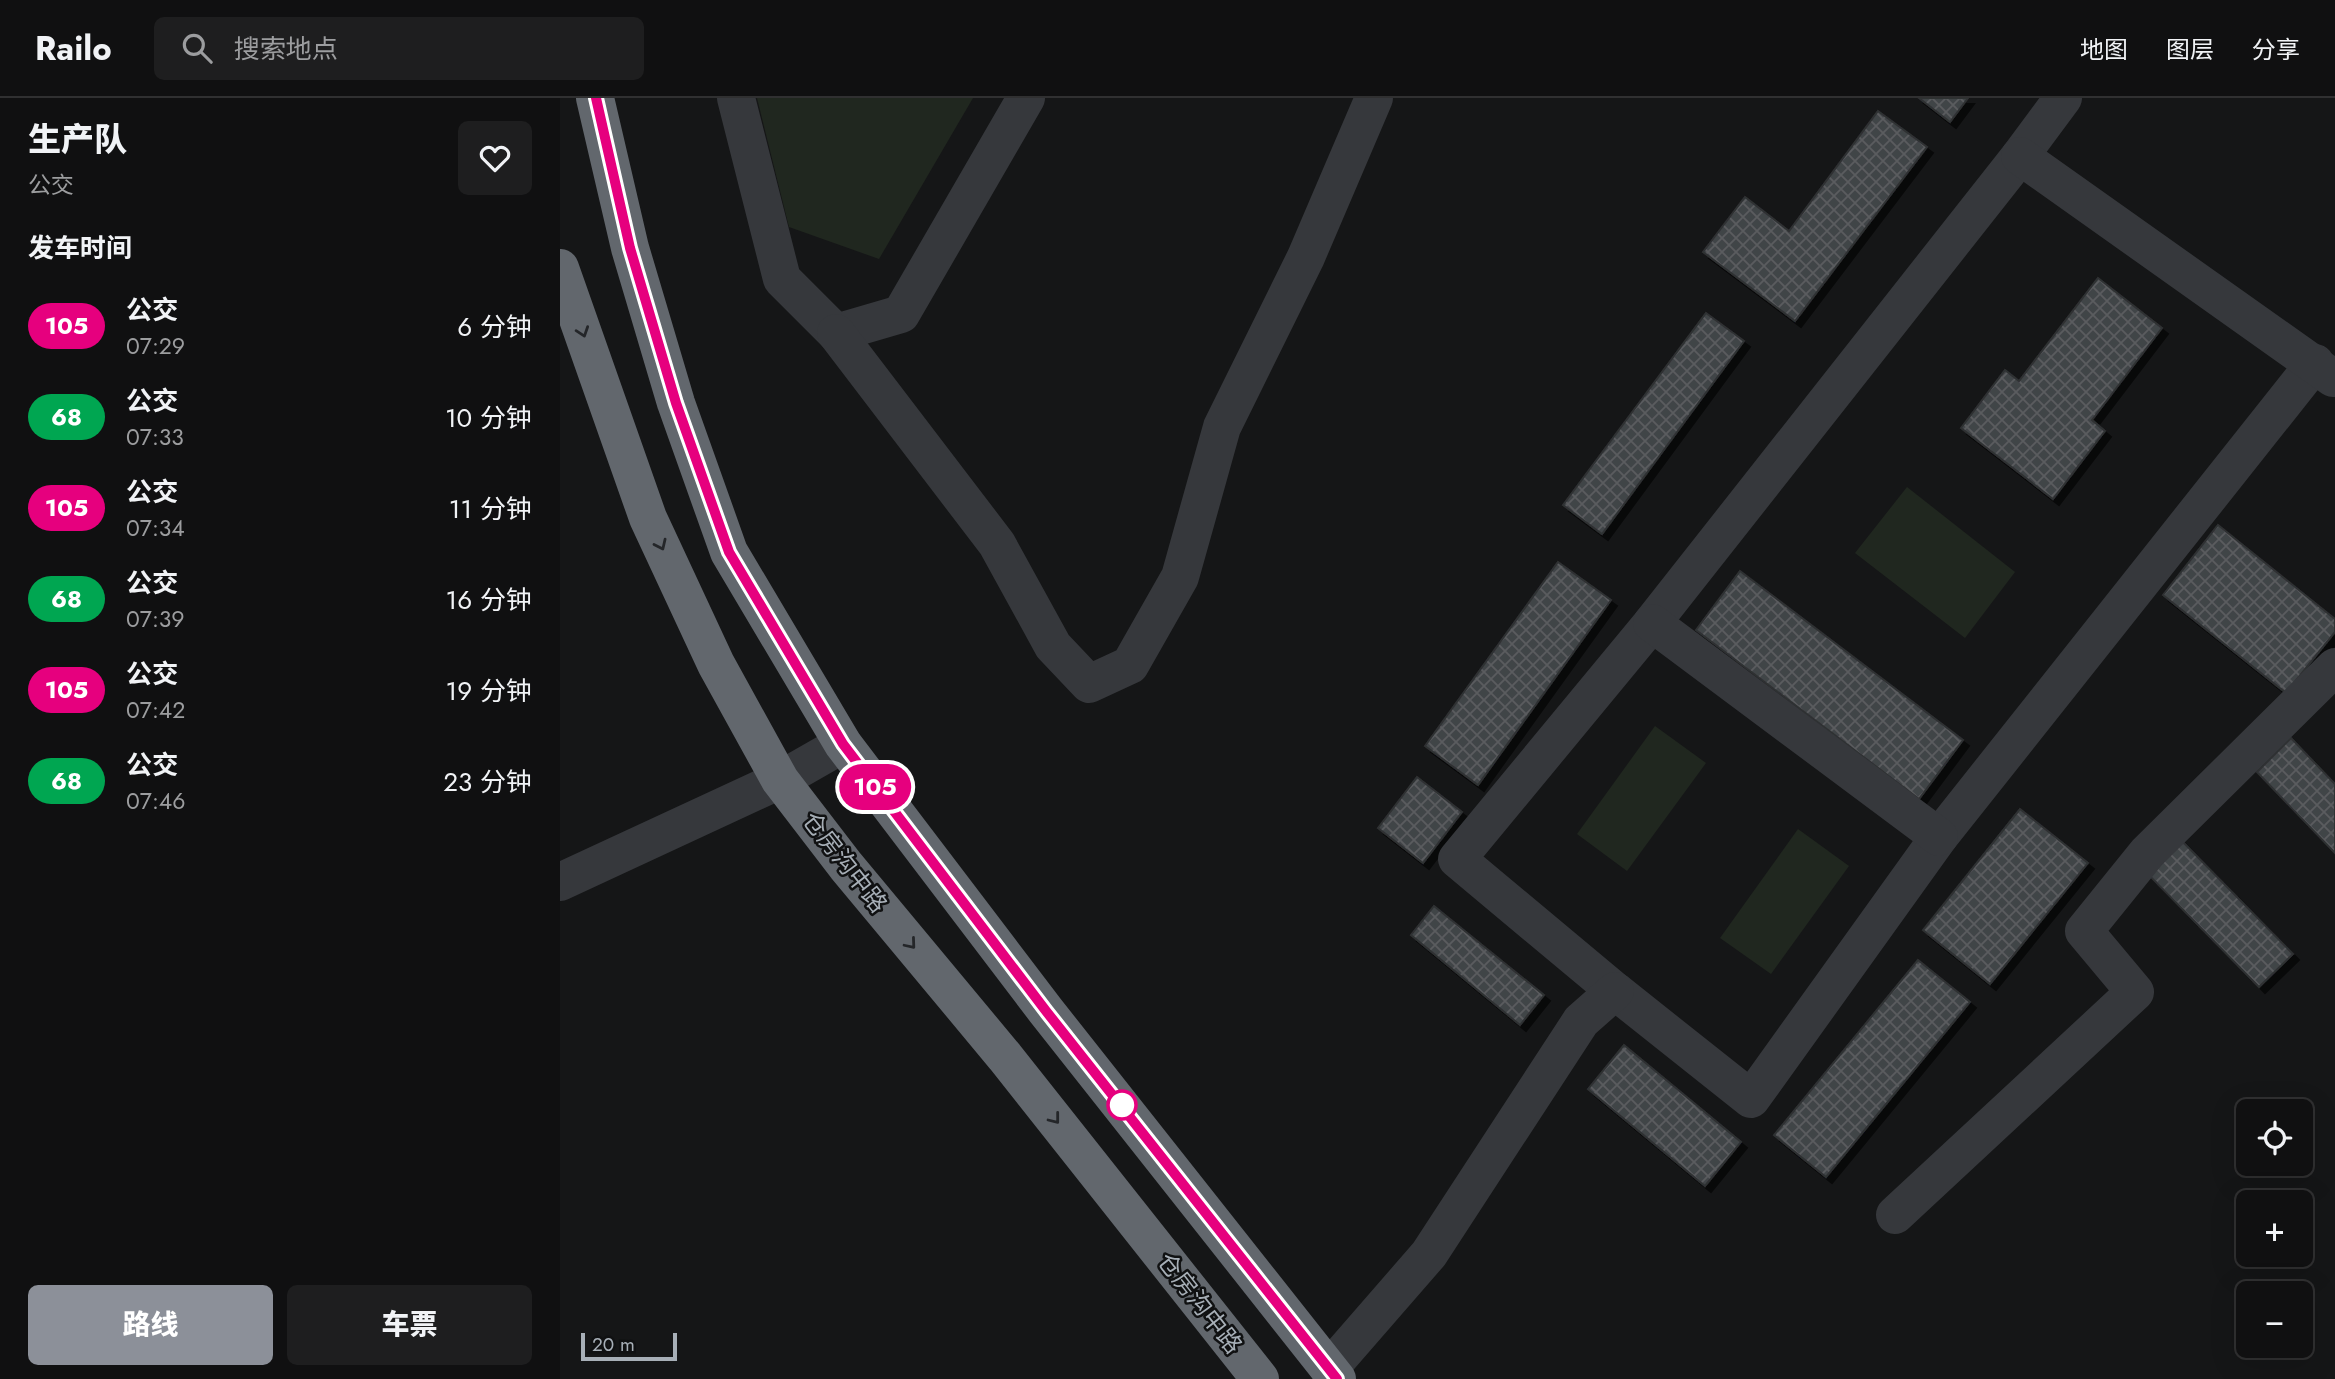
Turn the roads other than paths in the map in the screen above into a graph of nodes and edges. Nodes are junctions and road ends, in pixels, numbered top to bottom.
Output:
1 (596, 98) edge
2 (736, 98) edge
3 (1026, 98) edge
4 (1374, 98) edge
5 (2063, 98) edge
6 (2020, 156) junction
7 (560, 268) edge
8 (836, 333) junction
9 (2325, 371) edge
10 (1652, 623) junction
11 (2335, 667) edge
12 (843, 744) junction
13 (780, 780) junction
14 (1939, 836) junction
15 (560, 882) edge
16 (1615, 991) junction
17 (1895, 1215) dead end
18 (1333, 1374) edge
19 (1260, 1379) edge

1 - 12 highway
2 - 8 street
3 - 8 street
4 - 8 street
5 - 6 street
6 - 9 street
6 - 10 street
7 -> 13 highway, 仓房沟中路
9 - 14 street
10 - 14 street
10 - 16 street
11 - 17 street
12 - 13 street
12 - 18 highway
13 - 15 street
13 -> 19 highway, 仓房沟中路
14 - 16 street
16 - 18 street

